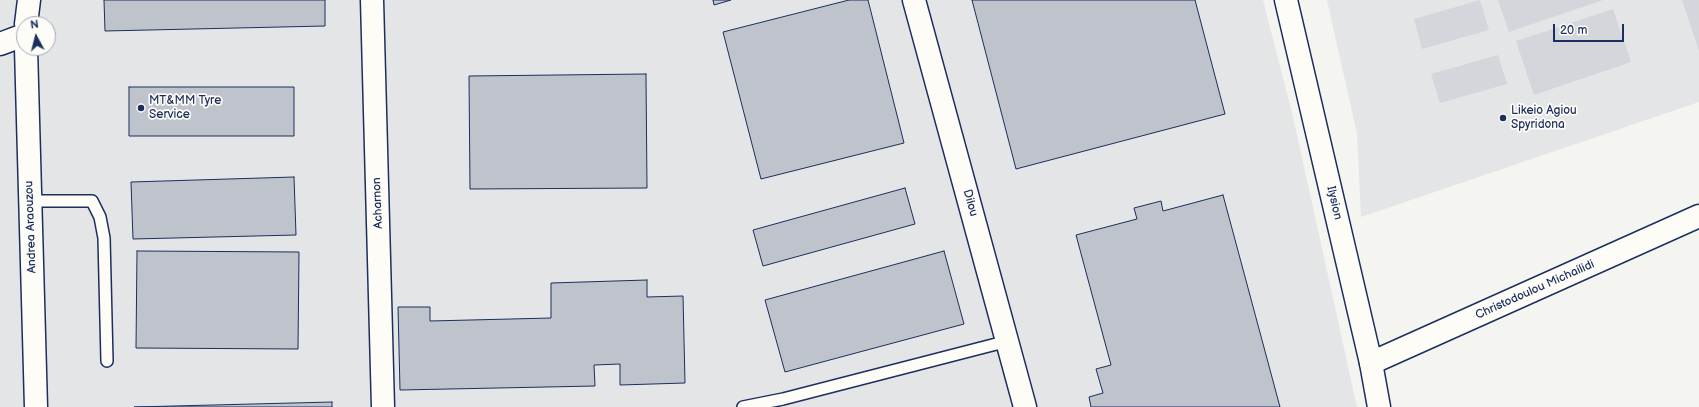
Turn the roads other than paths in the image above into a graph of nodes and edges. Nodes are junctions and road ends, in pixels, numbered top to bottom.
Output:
1 (29, 0) edge
2 (372, 0) edge
3 (914, 0) edge
4 (1286, 0) edge
5 (27, 16) edge
6 (16, 38) edge
7 (0, 44) edge
8 (26, 56) edge
9 (30, 201) junction
10 (1699, 216) edge
11 (1008, 341) junction
12 (107, 362) dead end
13 (1370, 363) junction
14 (36, 407) edge
15 (383, 407) edge
16 (743, 407) edge
17 (1025, 407) edge
18 (1379, 407) edge

1 - 5 street
2 - 15 street, Acharnon
3 - 11 street, Dilou
4 - 13 street, Ilysion
6 - 7 street
8 - 9 street, Andrea Araouzou
9 - 12 lane
9 - 14 street, Andrea Araouzou
10 - 13 street, Christodoulou Michailidi
11 - 16 lane
11 - 17 street, Dilou
13 - 18 street, Ilysion

